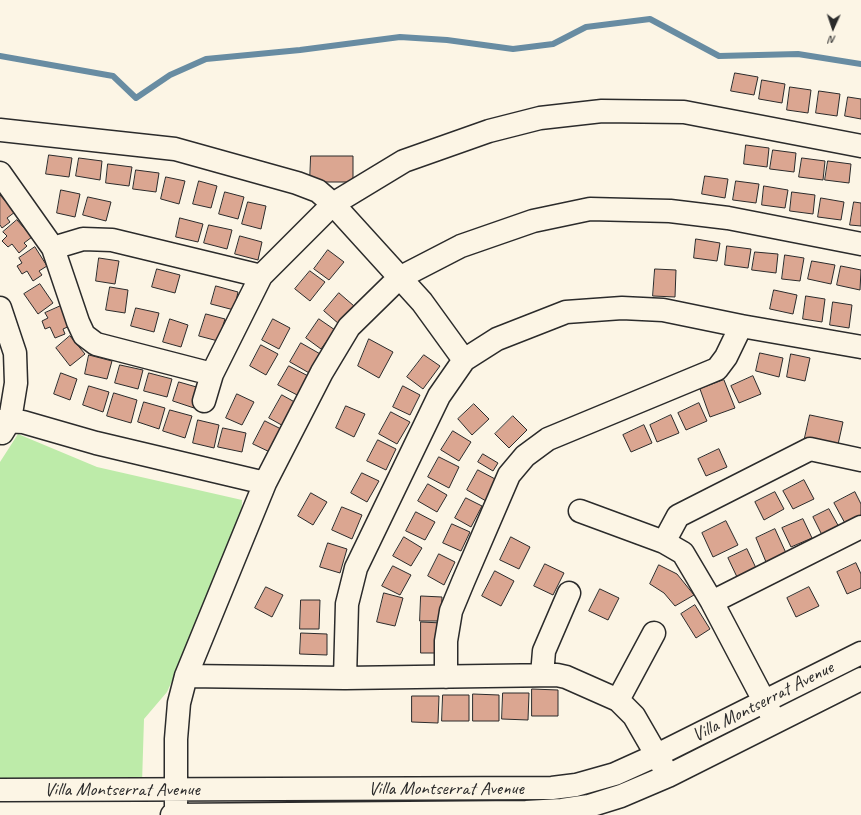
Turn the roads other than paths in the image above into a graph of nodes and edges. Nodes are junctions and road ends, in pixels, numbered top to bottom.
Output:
1 (1, 132) edge
2 (861, 146) edge
3 (0, 173) edge
4 (333, 204) junction
5 (861, 244) edge
6 (53, 248) junction
7 (261, 276) junction
8 (399, 278) junction
9 (1, 313) edge
10 (741, 326) junction
11 (861, 347) edge
12 (464, 360) junction
13 (212, 374) junction
14 (204, 401) dead end
15 (3, 425) edge
16 (861, 460) edge
17 (265, 483) junction
18 (580, 511) dead end
19 (861, 527) edge
20 (664, 542) junction
21 (569, 593) dead end
22 (712, 602) junction
23 (654, 633) dead end
24 (861, 653) edge
25 (542, 675) junction
26 (186, 676) junction
27 (446, 677) junction
28 (345, 678) junction
29 (861, 678) edge
30 (618, 700) junction
31 (765, 702) junction
32 (775, 722) junction
33 (657, 755) junction
34 (668, 776) junction
35 (0, 790) edge
36 (176, 790) junction
37 (172, 815) edge
38 (176, 815) edge

1 - 4 street
2 - 4 street
3 - 6 street
4 - 7 street
4 - 8 street
5 - 8 street
6 - 7 street
6 - 13 street
7 - 13 street
8 - 12 street
8 - 17 street
9 - 15 street
10 - 11 street
10 - 12 street
10 - 27 street
12 - 28 street
13 - 14 street
15 - 17 street
16 - 20 street
17 - 26 street
18 - 20 street
19 - 22 street
20 - 22 street
21 - 25 street
22 - 31 street
23 - 30 street
24 - 31 street, Villa Montserrat Avenue
25 - 27 street
25 - 30 street
26 - 28 street
26 - 36 street
27 - 28 street
29 - 32 street, Villa Montserrat Avenue
30 - 33 street
31 - 32 street
31 - 33 street, Villa Montserrat Avenue
32 - 34 street, Villa Montserrat Avenue
33 - 34 street
33 - 36 street, Villa Montserrat Avenue
34 - 38 street, Villa Montserrat Avenue
35 - 36 street, Villa Montserrat Avenue
36 - 38 street
37 - 38 street, Villa Montserrat Avenue

